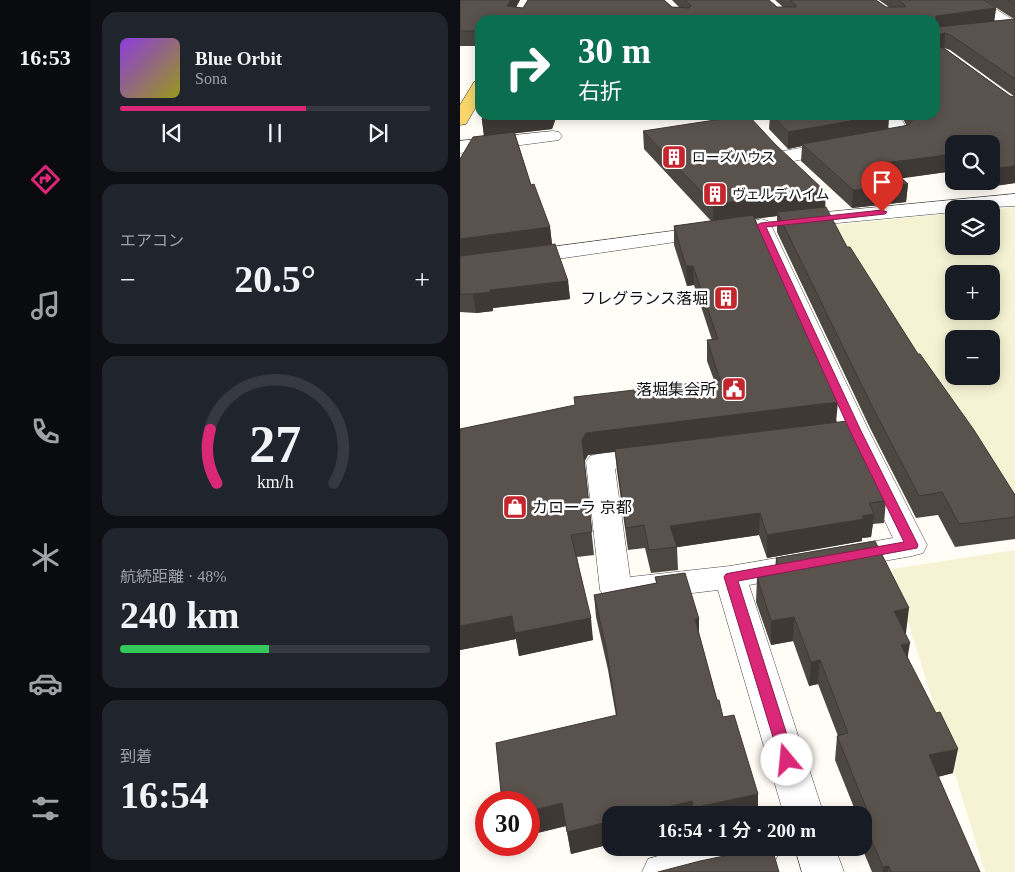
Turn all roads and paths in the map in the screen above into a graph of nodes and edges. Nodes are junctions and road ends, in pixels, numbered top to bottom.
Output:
1 (971, 0) edge
2 (1009, 24) edge
3 (475, 94) edge
4 (460, 120) edge
5 (892, 120) edge
6 (554, 136) dead end
7 (770, 143) edge
8 (460, 147) edge
9 (1015, 200) edge
10 (745, 227) junction
11 (460, 266) edge
12 (856, 431) junction
13 (826, 434) edge
14 (678, 452) edge
15 (730, 577) junction
16 (801, 806) edge
17 (728, 856) edge
18 (818, 856) edge
19 (663, 872) edge
20 (823, 872) edge

1 - 2 street
3 - 4 main road
5 - 7 street
6 - 8 street
9 - 10 street
10 - 11 street
10 - 12 street
12 - 13 street
12 - 15 street
14 - 15 street
15 - 16 street
17 - 19 street
18 - 20 street

